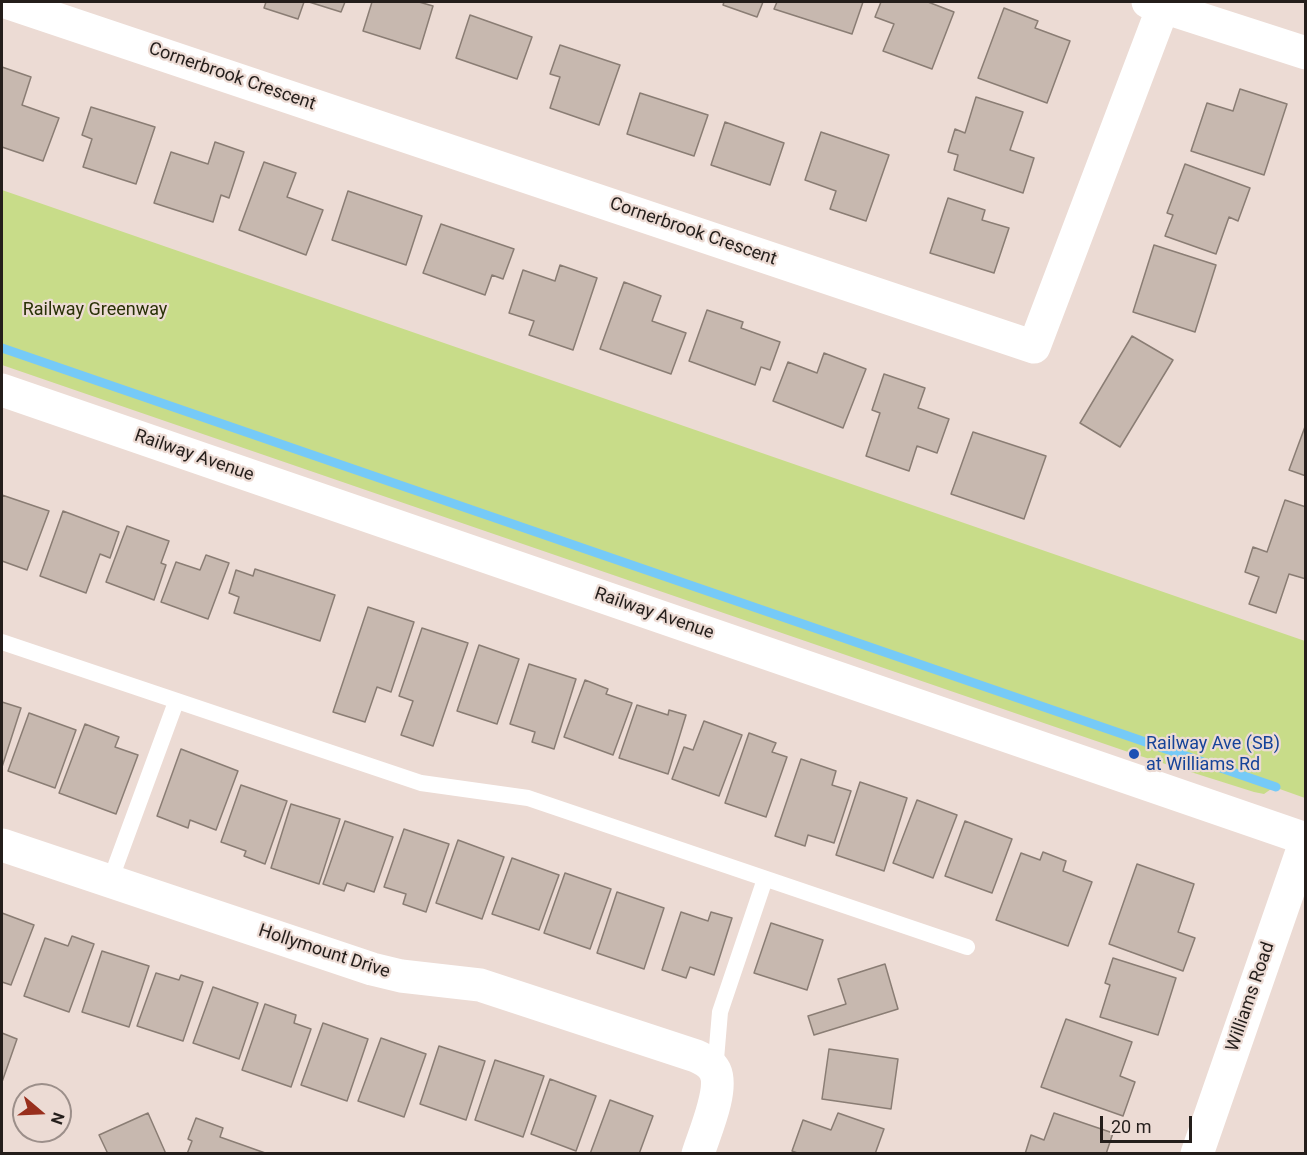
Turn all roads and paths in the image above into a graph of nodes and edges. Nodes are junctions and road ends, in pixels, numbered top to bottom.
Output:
1 (6, 2) edge
2 (1156, 4) edge
3 (1305, 53) edge
4 (2, 390) edge
5 (2, 642) edge
6 (176, 702) junction
7 (1305, 839) edge
8 (2, 845) edge
9 (765, 879) junction
10 (110, 881) junction
11 (967, 947) dead end
12 (715, 1071) junction
13 (698, 1154) edge
14 (1197, 1154) edge

1 - 2 street, Cornerbrook Crescent
2 - 3 street
4 - 7 street, Railway Avenue
5 - 6 lane
6 - 9 lane
6 - 10 lane
7 - 14 street, Williams Road
8 - 10 street, Hollymount Drive
9 - 11 lane
9 - 12 lane
10 - 12 street, Hollymount Drive
12 - 13 street

